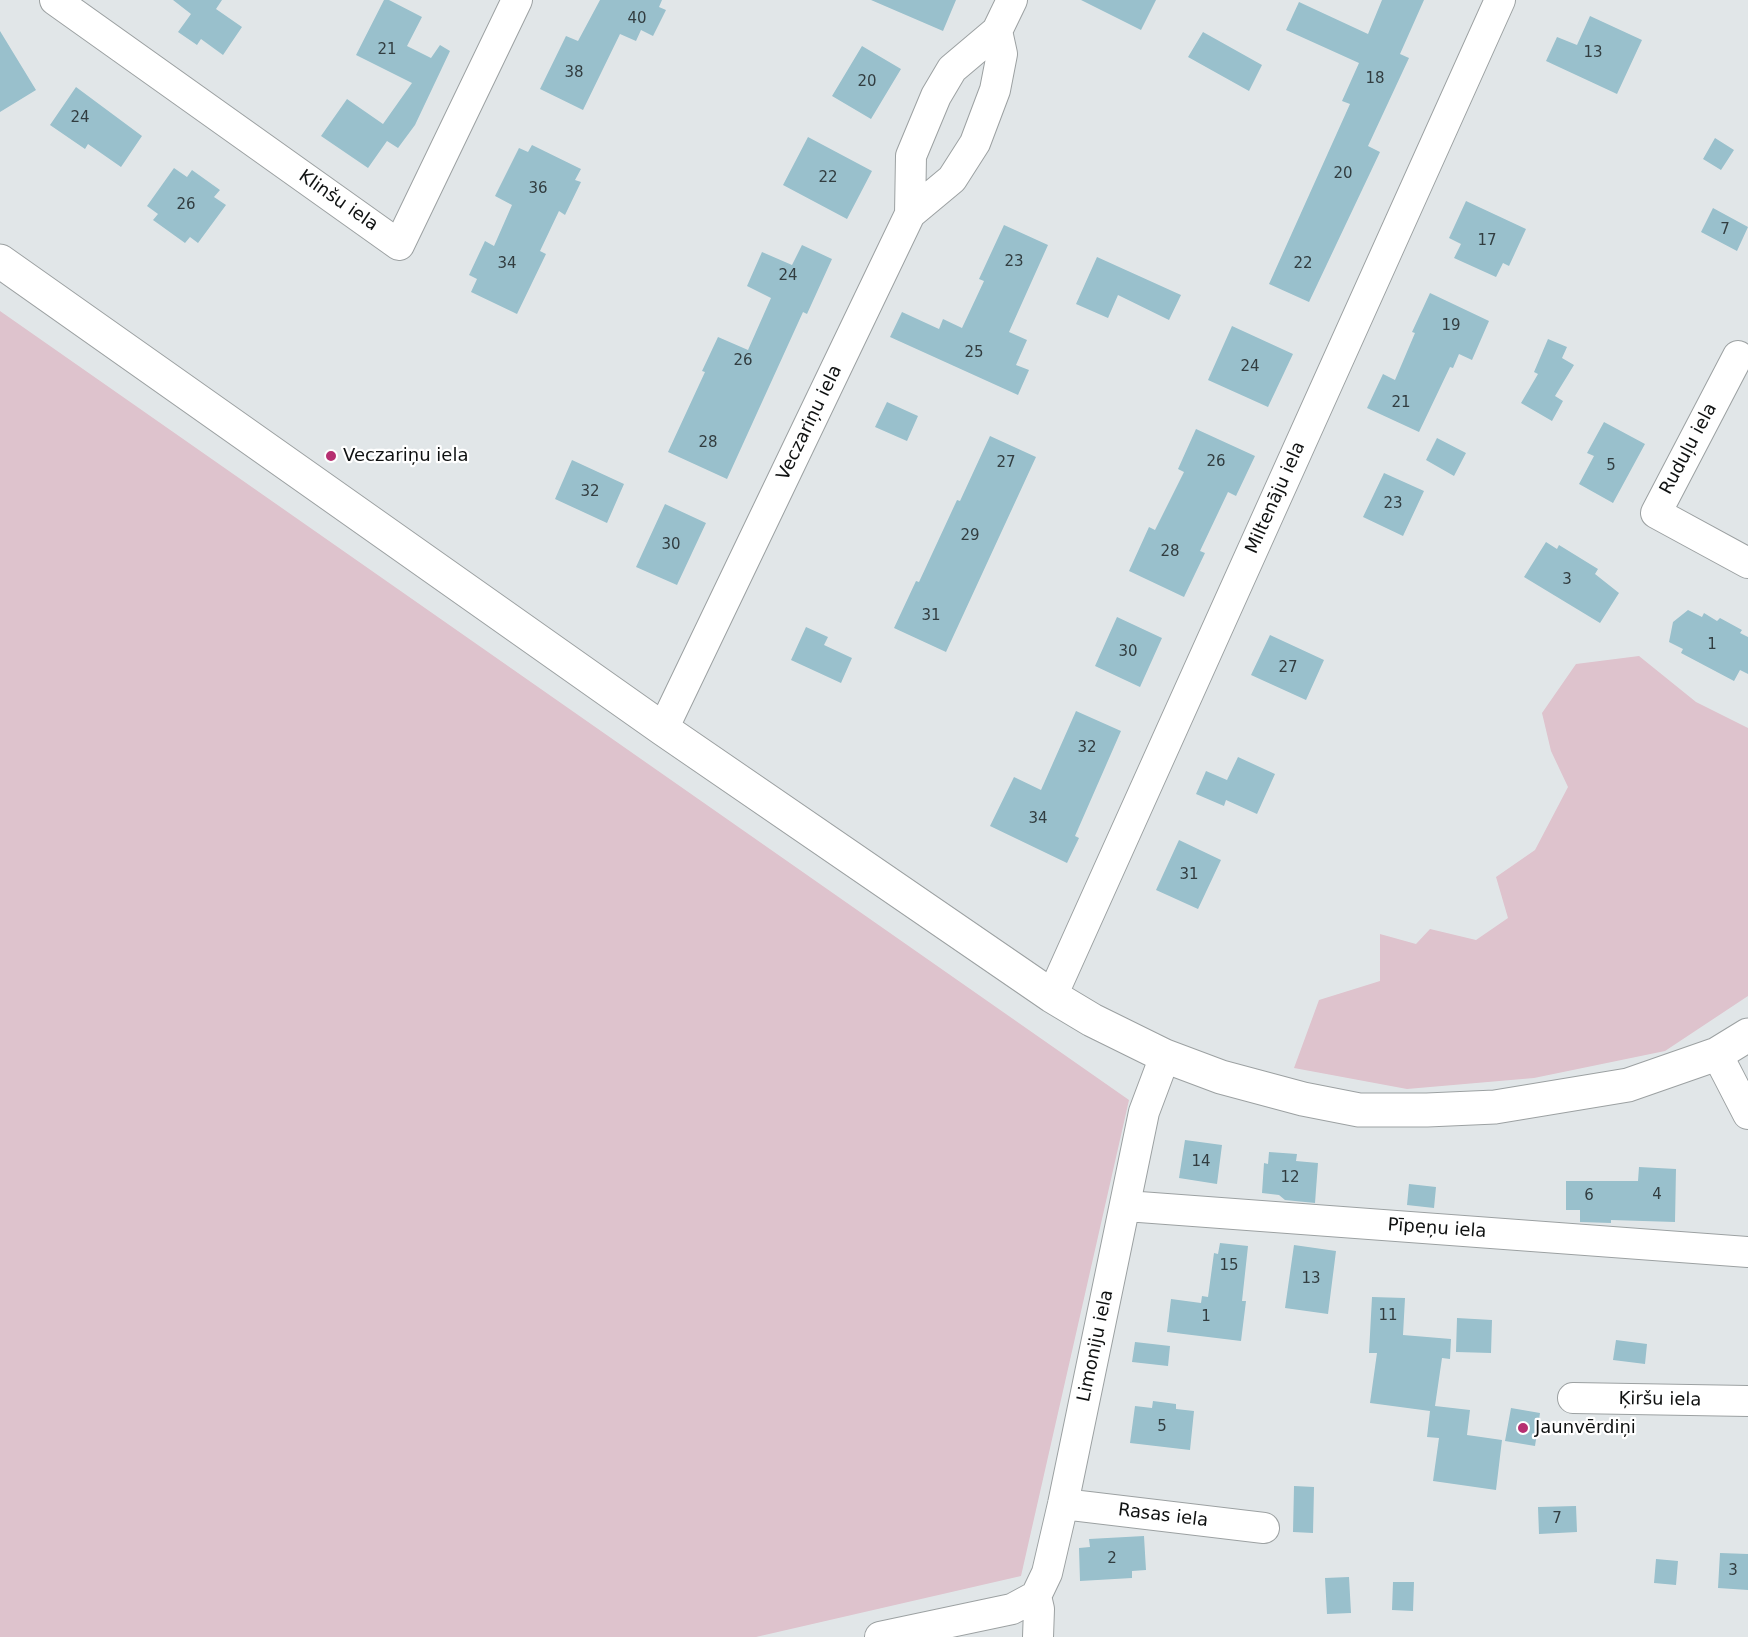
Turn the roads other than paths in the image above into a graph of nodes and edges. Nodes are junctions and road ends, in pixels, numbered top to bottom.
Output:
1 (55, 0) edge
2 (517, 0) edge
3 (1012, 0) edge
4 (1500, 0) edge
5 (997, 31) junction
6 (910, 214) junction
7 (0, 261) edge
8 (1738, 356) dead end
9 (1748, 563) edge
10 (663, 729) junction
11 (1052, 996) junction
12 (1748, 1035) edge
13 (1717, 1054) junction
14 (1165, 1056) junction
15 (1748, 1114) edge
16 (1126, 1206) junction
17 (1748, 1252) edge
18 (1573, 1398) dead end
19 (1748, 1401) edge
20 (1063, 1504) junction
21 (1264, 1528) dead end
22 (1036, 1596) junction
23 (880, 1637) edge
24 (1038, 1637) edge

1 - 2 street, Klinšu iela
3 - 5 street, Veczariņu iela
4 - 11 street, Miltenāju iela
5 - 6 street, Veczariņu iela
5 - 6 street, Veczariņu iela
6 - 10 street, Veczariņu iela
7 - 10 main road
8 - 9 street, Ruduļu iela
10 - 11 main road
11 - 14 main road
12 - 13 main road
13 - 14 main road
13 - 15 street
14 - 16 street, Limoniju iela
16 - 17 street, Pīpeņu iela
16 - 20 street, Limoniju iela
18 - 19 street, Ķiršu iela
20 - 21 street, Rasas iela
20 - 22 street, Limoniju iela
22 - 23 street
22 - 24 street, Limoniju iela

